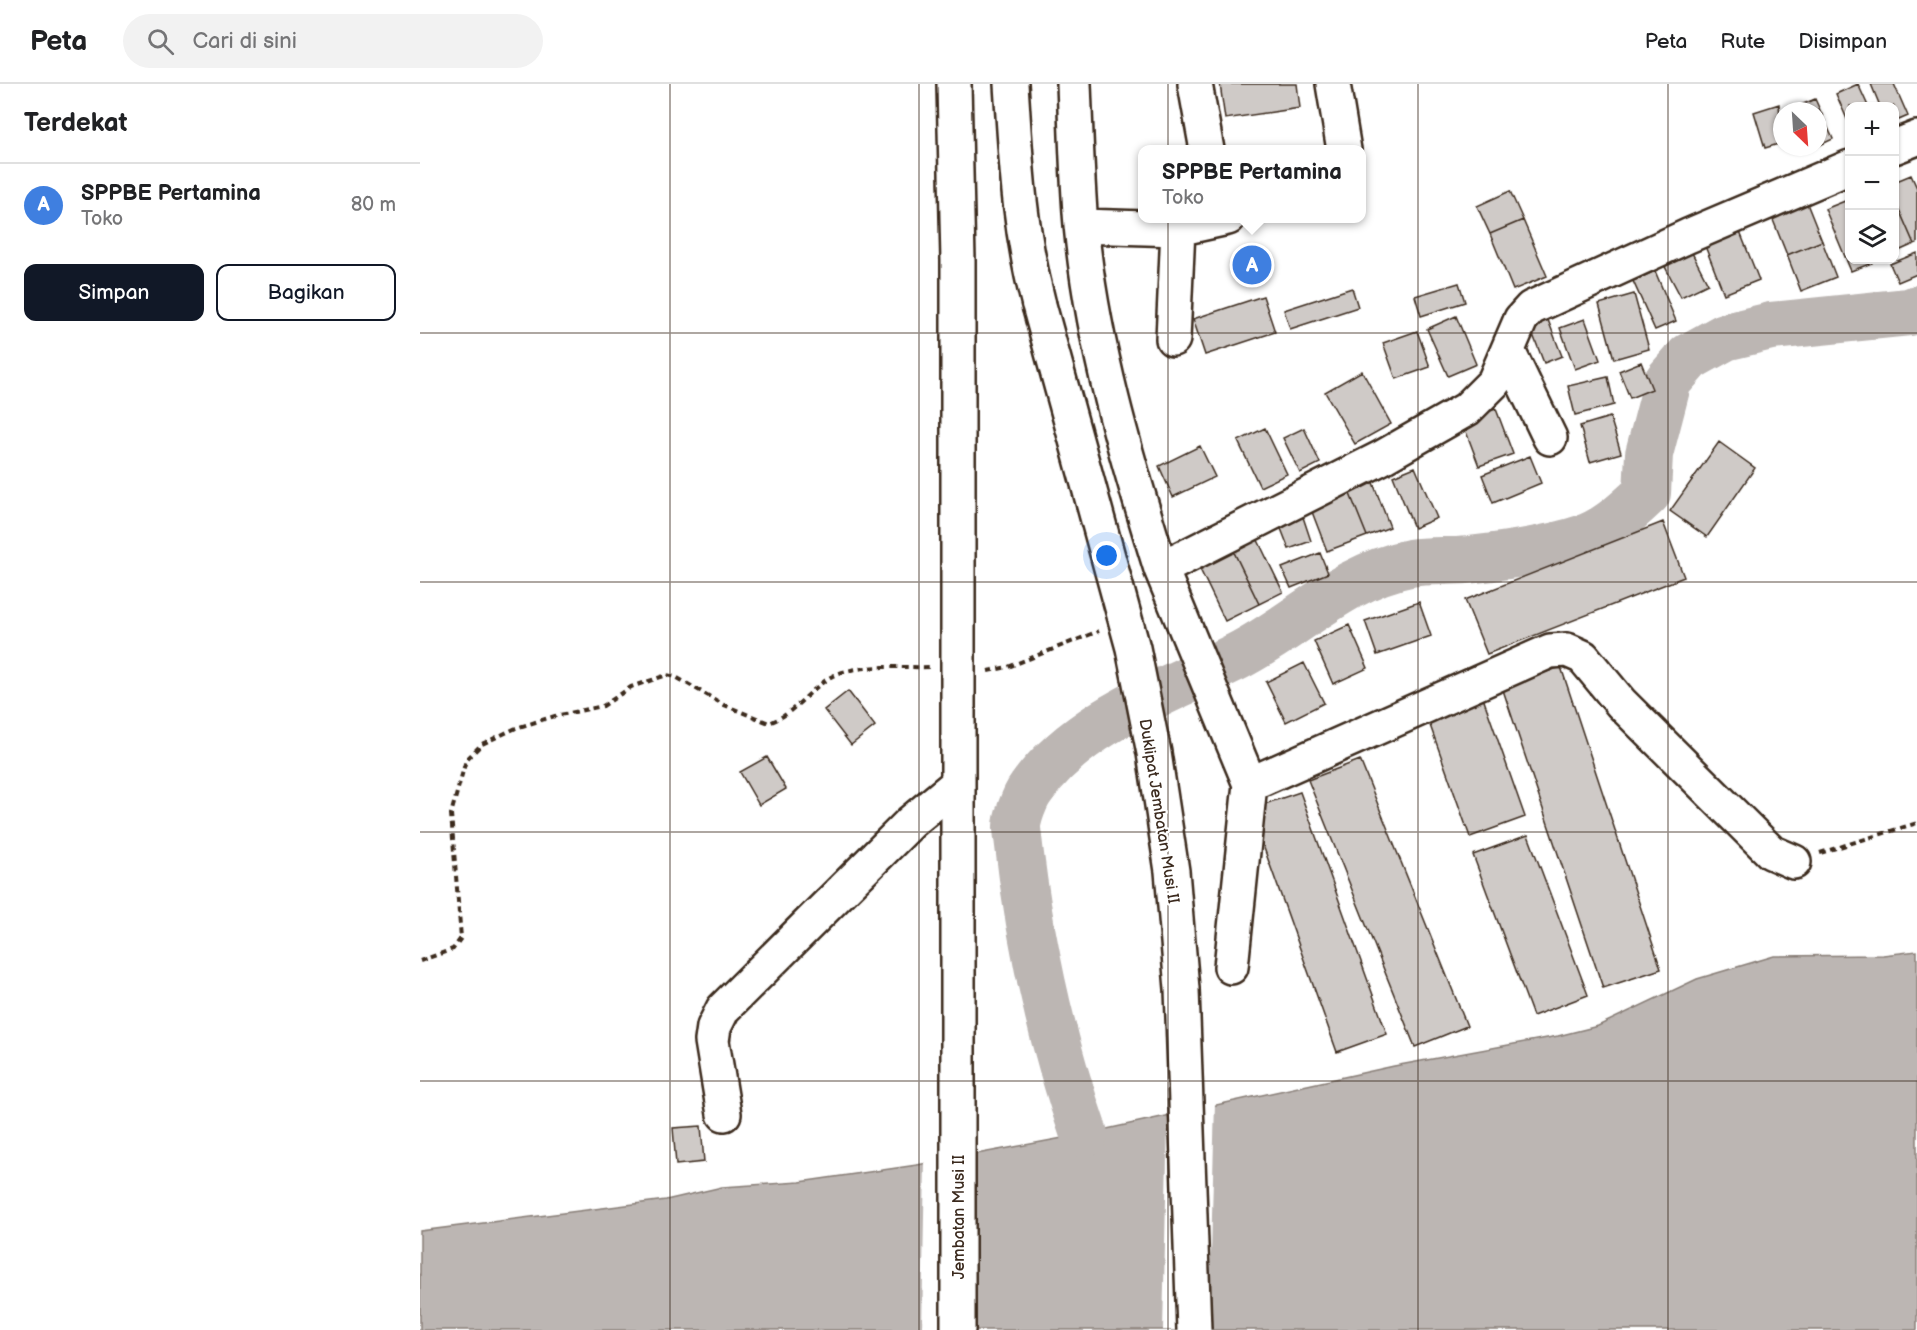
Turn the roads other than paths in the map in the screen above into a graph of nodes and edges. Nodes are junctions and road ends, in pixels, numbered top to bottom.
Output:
1 (954, 84) edge
2 (1011, 84) edge
3 (1074, 84) edge
4 (1195, 84) edge
5 (1333, 84) edge
6 (1917, 138) edge
7 (1206, 145) edge
8 (1343, 145) edge
9 (1899, 145) edge
10 (1845, 168) edge
11 (1204, 223) edge
12 (1081, 226) junction
13 (1178, 229) junction
14 (1173, 339) dead end
15 (1508, 351) junction
16 (1550, 438) dead end
17 (1161, 569) junction
18 (957, 784) junction
19 (1250, 784) junction
20 (1794, 862) road end
21 (1231, 967) dead end
22 (724, 1114) dead end
23 (958, 1330) edge
24 (1194, 1330) edge

1 - 18 main road, Jembatan Musi II
2 - 24 main road, Duklipat Jembatan Musi II, bridge
3 - 12 main road
4 - 7 main road
5 - 8 main road
6 - 9 main road
10 - 15 main road
11 - 13 main road
12 - 13 main road
12 - 17 main road
13 - 14 main road
15 - 16 main road
15 - 17 main road
17 - 19 main road
18 - 22 main road
18 - 23 main road, Jembatan Musi II
19 - 20 main road
19 - 21 main road

